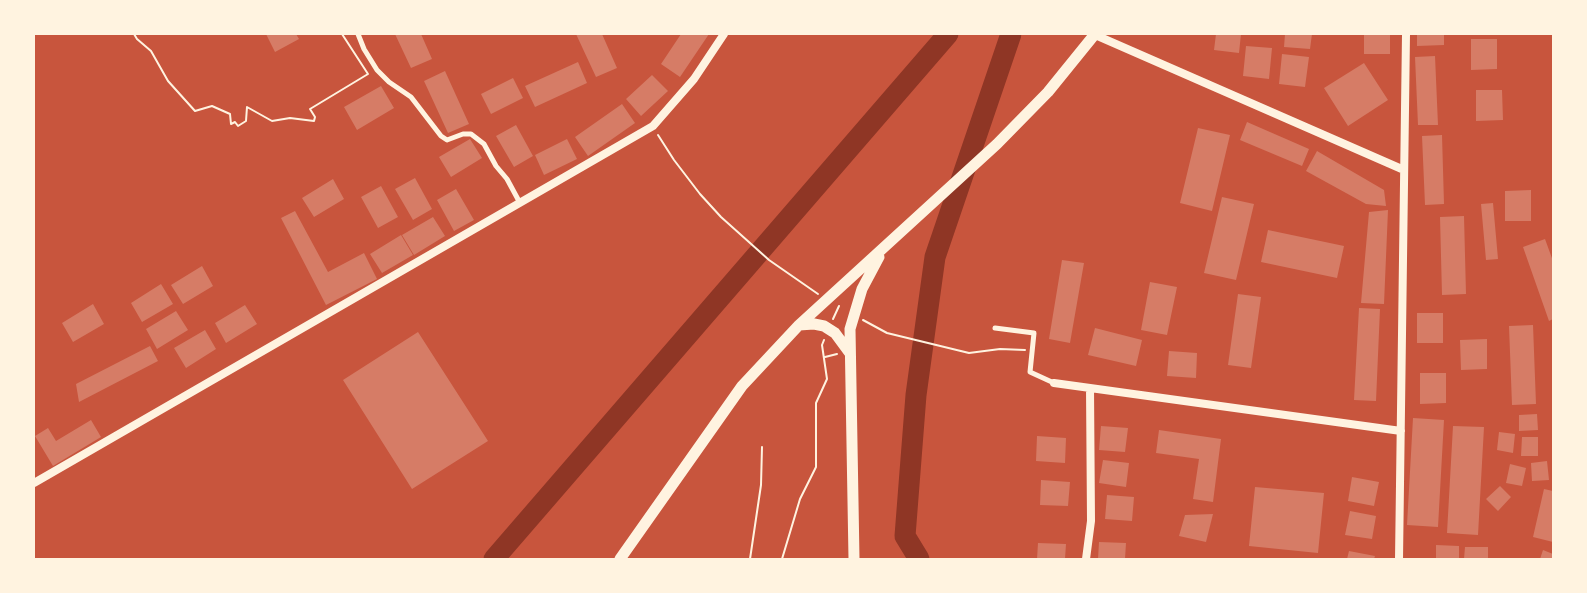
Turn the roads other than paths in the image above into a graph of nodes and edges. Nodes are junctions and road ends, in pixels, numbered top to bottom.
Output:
1 (358, 34) edge
2 (724, 34) edge
3 (1094, 34) edge
4 (1406, 34) edge
5 (1404, 170) junction
6 (520, 203) junction
7 (884, 247) junction
8 (798, 325) junction
9 (995, 328) dead end
10 (850, 352) junction
11 (1054, 383) joint
12 (1090, 388) junction
13 (1401, 431) junction
14 (34, 483) edge
15 (620, 559) edge
16 (854, 559) edge
17 (1086, 559) edge
18 (1399, 559) edge

1 - 6 street
2 - 6 street
3 - 5 street
3 - 7 highway
4 - 5 street
5 - 13 street
6 - 14 street
7 - 8 highway
7 - 10 highway
8 - 10 highway
8 - 15 highway
9 - 11 street
10 - 16 highway
11 - 12 street
12 - 13 street
12 - 17 street
13 - 18 street

